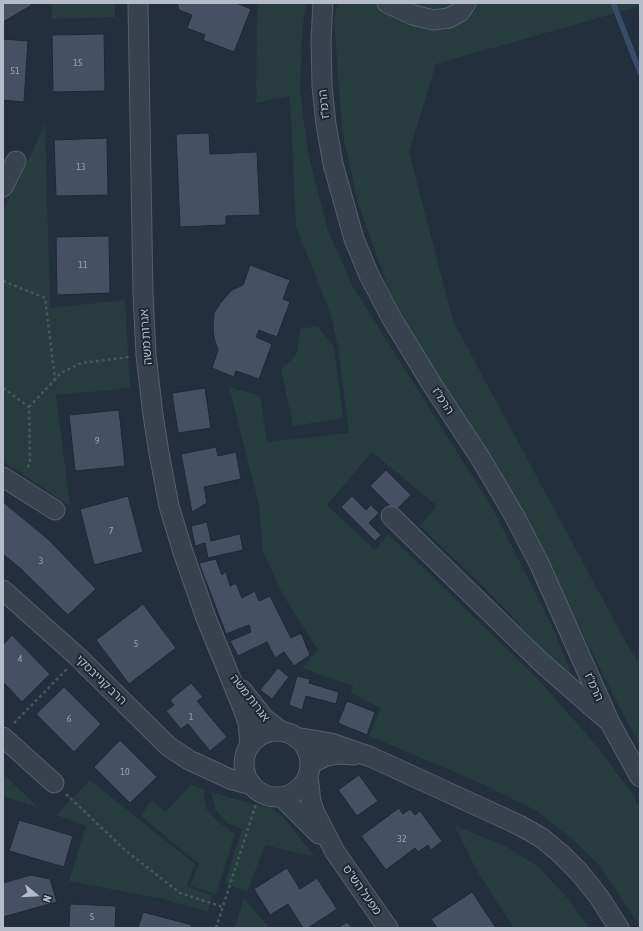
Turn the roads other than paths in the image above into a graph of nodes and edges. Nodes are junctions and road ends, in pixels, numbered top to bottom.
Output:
1 (138, 3) edge
2 (323, 3) edge
3 (387, 3) edge
4 (466, 3) edge
5 (16, 161) dead end
6 (3, 187) edge
7 (10, 482) edge
8 (55, 510) dead end
9 (390, 516) dead end
10 (3, 590) edge
11 (223, 661) junction
12 (610, 723) junction
13 (6, 733) edge
14 (288, 734) junction
15 (247, 750) junction
16 (370, 757) junction
17 (202, 766) junction
18 (309, 770) junction
19 (640, 777) edge
20 (54, 783) road end
21 (256, 789) junction
22 (282, 797) junction
23 (335, 852) junction
24 (616, 925) edge
25 (388, 928) edge

1 - 11 street, אגרות משה
2 - 12 street, הרמ"ז
3 - 4 street
5 - 6 street
7 - 8 street
9 - 12 street
10 - 17 street, הרב קנייבסקי
11 - 14 street, אגרות משה
11 - 15 street, אגרות משה
12 - 19 street, הרמ"ז
13 - 20 street
14 - 15 street
14 - 16 street
14 - 18 street
15 - 17 street, הרב קנייבסקי
15 - 21 street
16 - 18 street
16 - 24 street
17 - 21 street, הרב קנייבסקי
18 - 22 street
18 - 23 street, מפעל הש"ס
21 - 22 street
22 - 23 street, מפעל הש"ס
23 - 25 street, מפעל הש"ס

